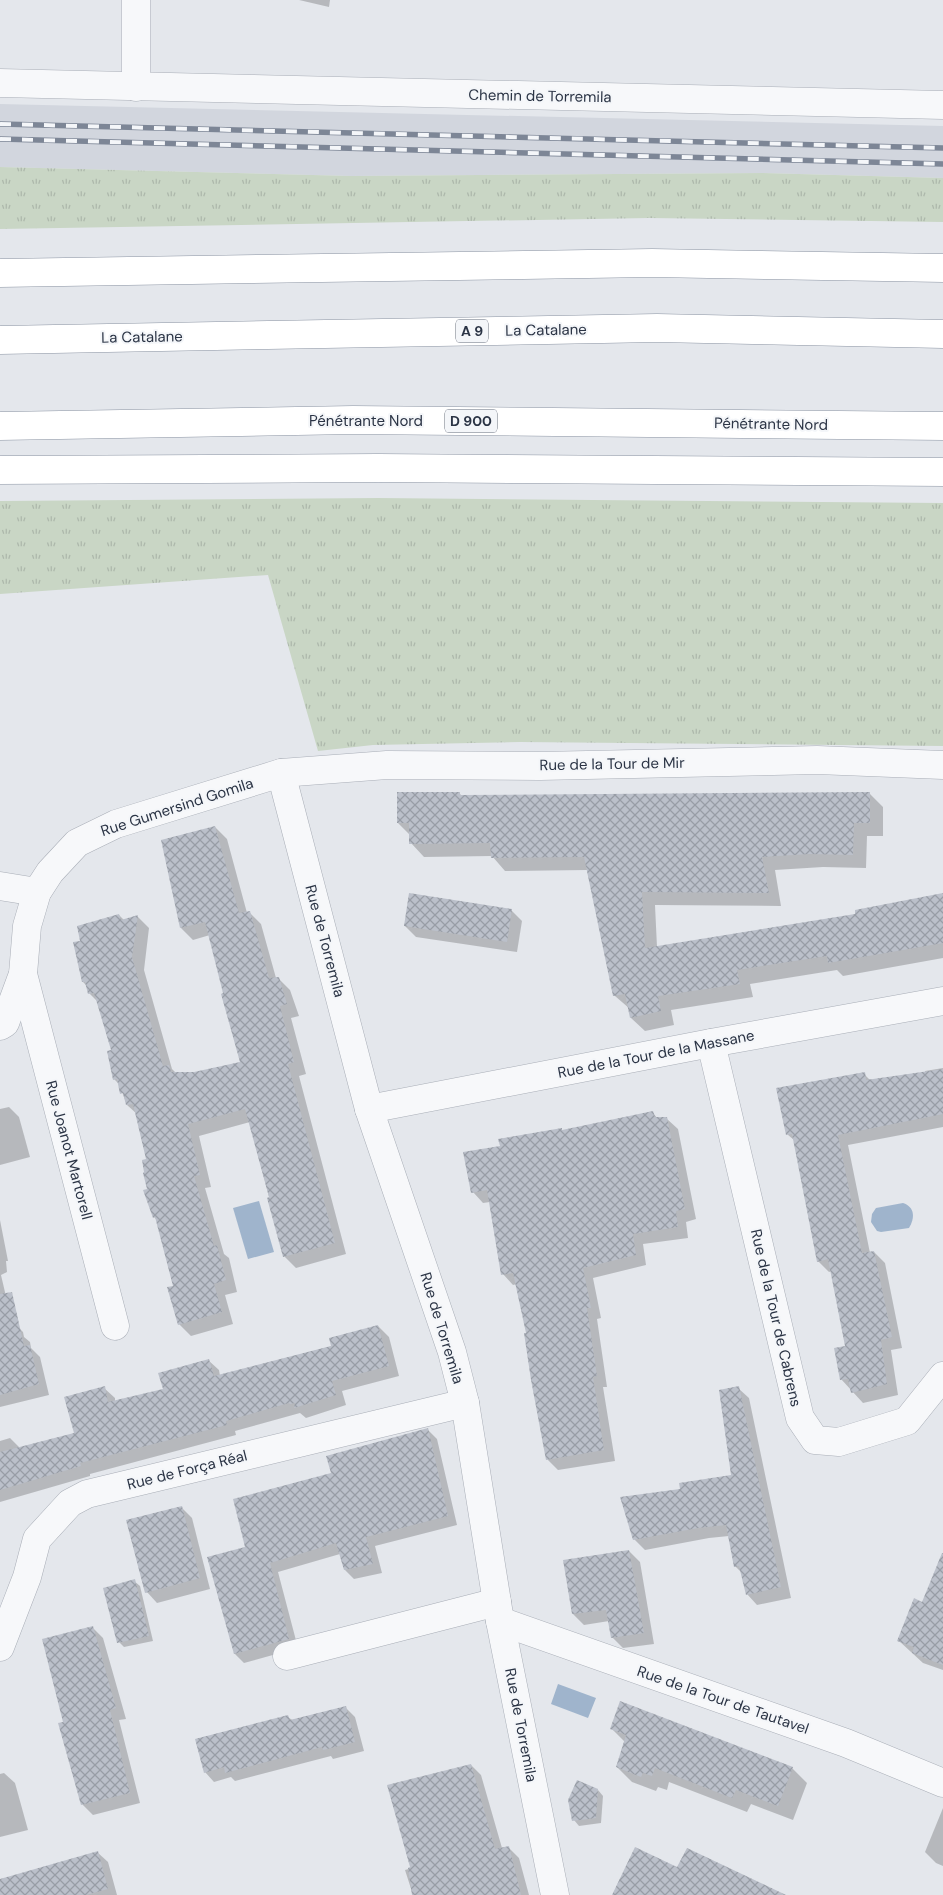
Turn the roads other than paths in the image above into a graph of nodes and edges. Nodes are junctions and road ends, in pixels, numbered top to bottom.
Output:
1 (136, 0) edge
2 (0, 83) edge
3 (136, 87) junction
4 (943, 105) edge
5 (943, 268) edge
6 (0, 273) edge
7 (943, 334) edge
8 (0, 340) edge
9 (0, 426) edge
10 (943, 426) edge
11 (0, 470) edge
12 (943, 472) edge
13 (943, 765) edge
14 (282, 773) junction
15 (0, 886) edge
16 (36, 892) junction
17 (24, 974) junction
18 (943, 1001) edge
19 (0, 1026) edge
20 (711, 1043) junction
21 (369, 1109) junction
22 (115, 1326) dead end
23 (943, 1376) edge
24 (465, 1403) junction
25 (498, 1611) junction
26 (0, 1647) edge
27 (287, 1656) dead end
28 (943, 1783) edge
29 (556, 1895) edge

1 - 3 street
2 - 3 street, Chemin de Torremila
3 - 4 street, Chemin de Torremila
5 - 6 highway
7 - 8 highway, La Catalane / A 9
9 - 10 highway, Pénétrante Nord / D 900
11 - 12 highway
13 - 14 street, Rue de la Tour de Mir
14 - 16 street, Rue Gumersind Gomila
14 - 21 street, Rue de Torremila
15 - 16 street
16 - 17 street, Rue Gumersind Gomila
17 - 19 street, Rue Gumersind Gomila
17 - 22 street, Rue Joanot Martorell
18 - 20 street, Rue de la Tour de la Massane
20 - 21 street, Rue de la Tour de la Massane
20 - 23 street, Rue de la Tour de Cabrens
21 - 24 street, Rue de Torremila
24 - 25 street, Rue de Torremila
24 - 26 street, Rue de Força Réal
25 - 27 street
25 - 28 street, Rue de la Tour de Tautavel
25 - 29 street, Rue de Torremila

